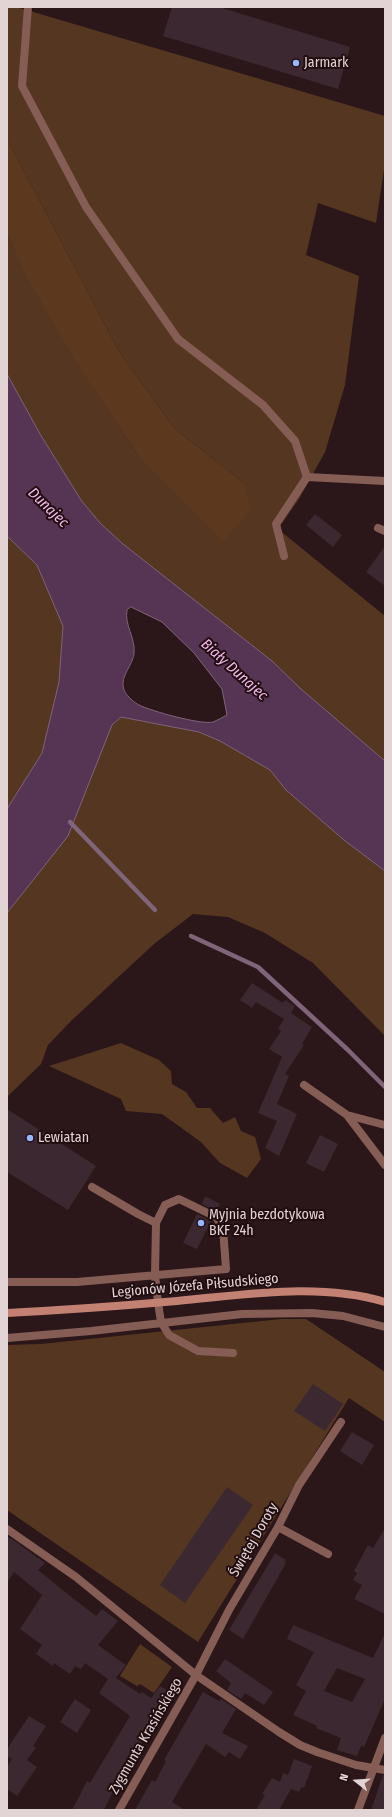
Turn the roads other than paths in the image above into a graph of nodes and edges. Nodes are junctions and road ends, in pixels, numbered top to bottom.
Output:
1 (28, 7) edge
2 (307, 476) junction
3 (385, 481) edge
4 (284, 556) dead end
5 (304, 1085) dead end
6 (347, 1115) junction
7 (385, 1125) edge
8 (385, 1165) edge
9 (92, 1187) dead end
10 (156, 1223) junction
11 (155, 1275) junction
12 (7, 1282) edge
13 (385, 1302) edge
14 (158, 1303) junction
15 (7, 1313) edge
16 (161, 1322) junction
17 (385, 1327) edge
18 (7, 1338) edge
19 (233, 1353) dead end
20 (341, 1422) dead end
21 (278, 1527) junction
22 (7, 1529) edge
23 (328, 1554) dead end
24 (196, 1675) junction
25 (385, 1738) edge
26 (374, 1768) junction
27 (385, 1770) edge
28 (119, 1810) edge
29 (358, 1810) edge

1 - 2 street
2 - 3 street
2 - 4 street
5 - 6 street
6 - 7 street
6 - 8 street
9 - 10 street
10 - 11 street
10 - 11 street
11 - 12 street
11 - 14 street
13 - 14 street, Legionów Józefa Piłsudskiego
14 - 15 street, Legionów Józefa Piłsudskiego
14 - 16 street
16 - 17 street
16 - 18 street
16 - 19 street
20 - 21 street, Świętej Doroty
21 - 23 street
21 - 24 street, Świętej Doroty
22 - 24 street
24 - 26 street
24 - 28 street, Zygmunta Krasińskiego
25 - 26 street
26 - 27 street
26 - 29 street

